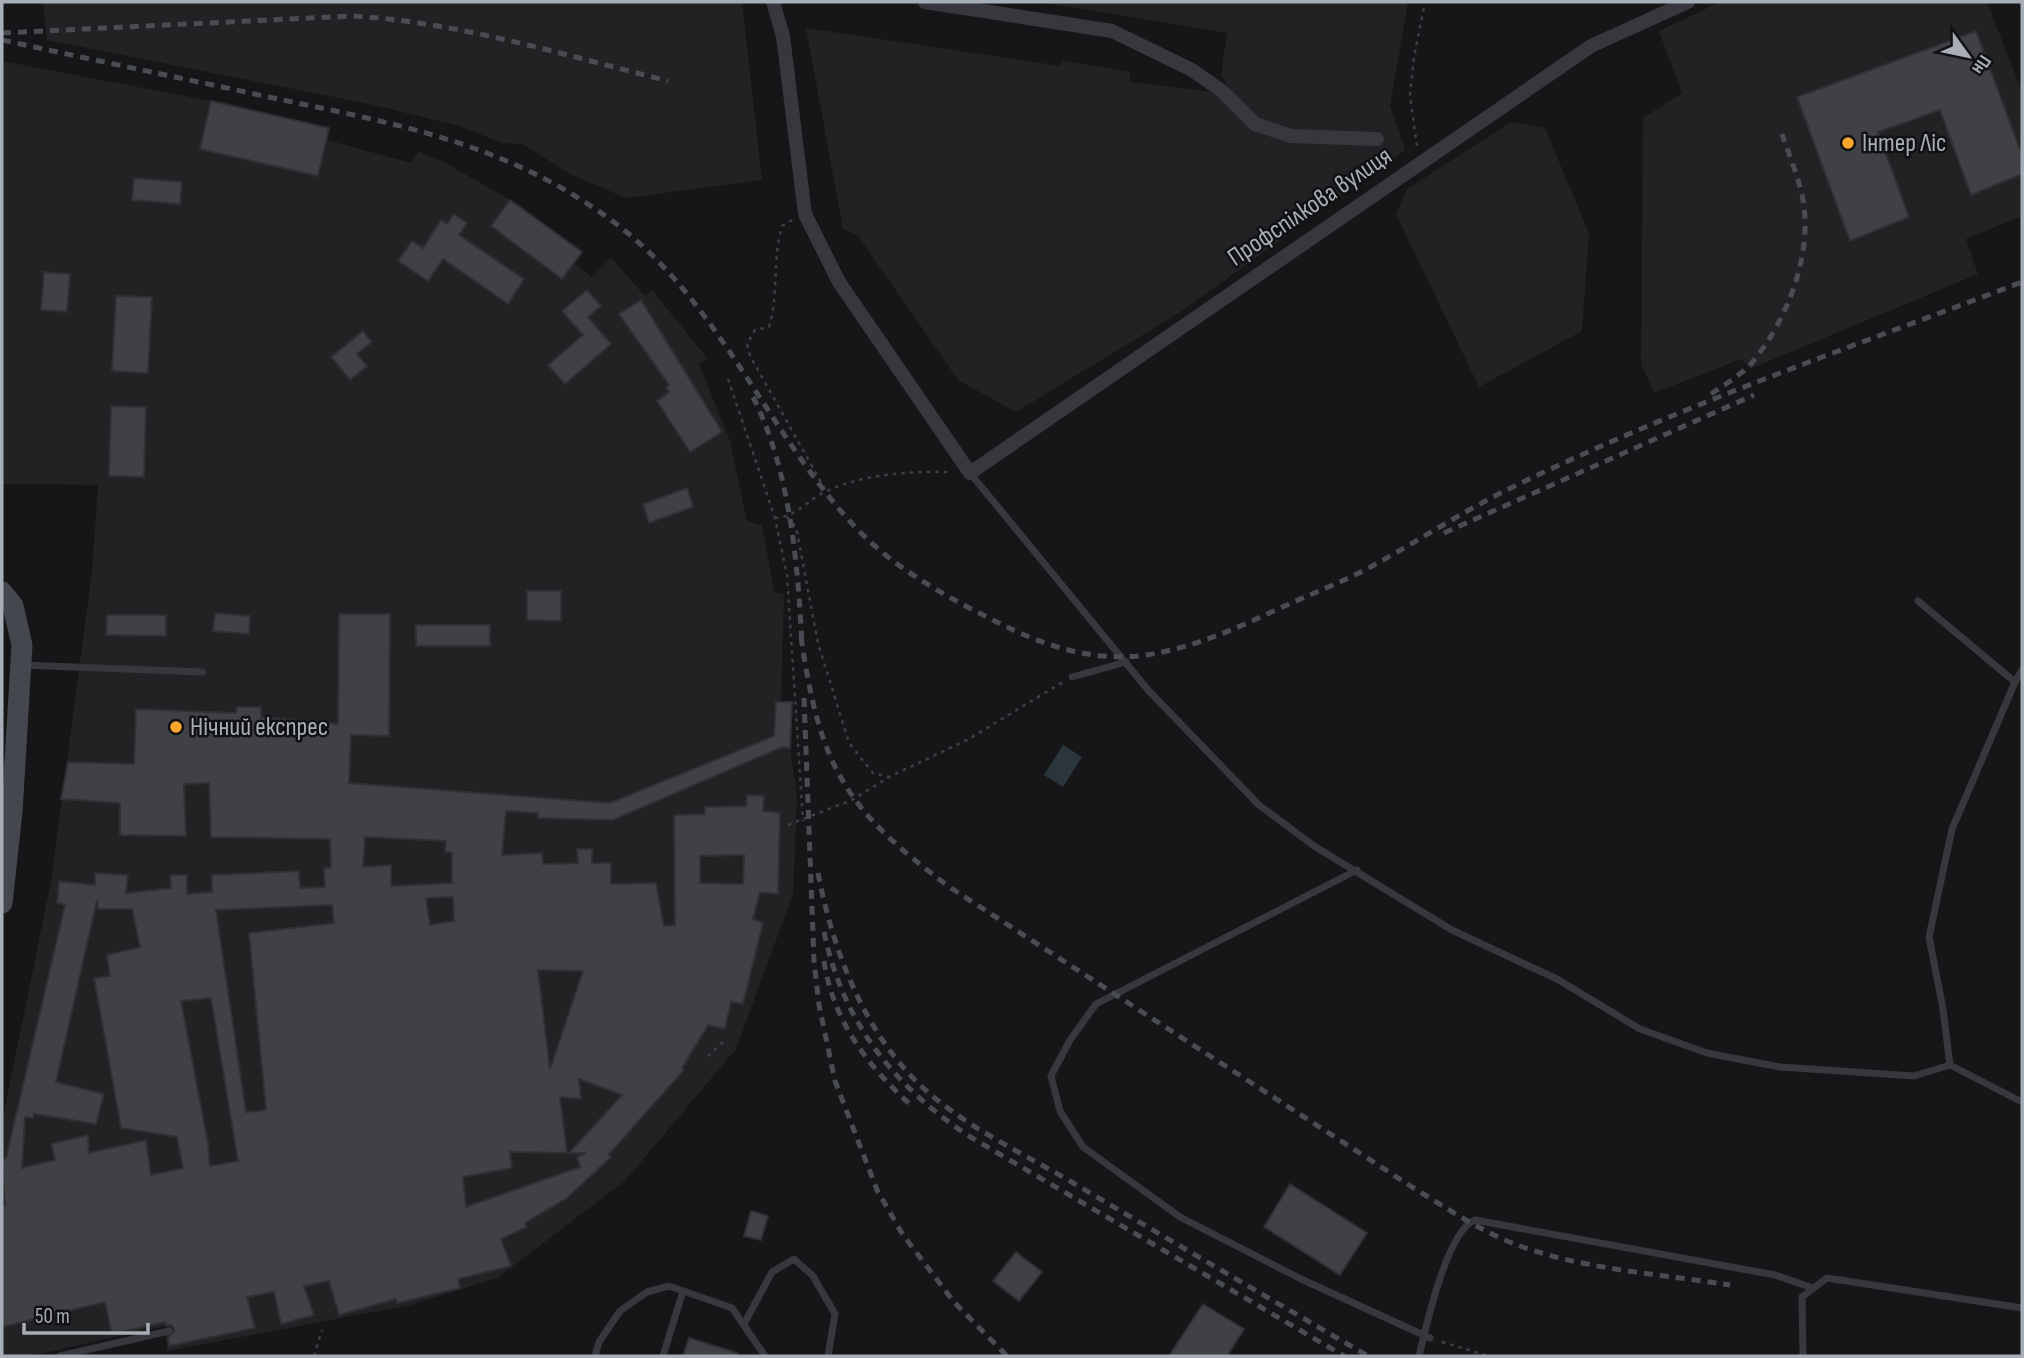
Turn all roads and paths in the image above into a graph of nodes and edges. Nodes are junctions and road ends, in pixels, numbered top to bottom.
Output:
1 (773, 2) edge
2 (925, 2) edge
3 (1425, 2) edge
4 (1688, 2) edge
5 (1377, 139) dead end
6 (1413, 167) junction
7 (805, 214) junction
8 (728, 379) dead end
9 (970, 473) junction
10 (826, 491) junction
11 (788, 517) junction
12 (775, 518) junction
13 (7, 599) edge
14 (1918, 601) dead end
15 (1126, 662) junction
16 (21, 665) junction
17 (2022, 670) edge
18 (202, 672) dead end
19 (1072, 677) joint
20 (2015, 681) junction
21 (889, 778) junction
22 (803, 821) junction
23 (788, 825) dead end
24 (1357, 870) junction
25 (2, 903) edge
26 (723, 1042) dead end
27 (708, 1056) dead end
28 (1950, 1065) junction
29 (2022, 1102) edge
30 (1814, 1288) junction
31 (683, 1291) junction
32 (2022, 1308) edge
33 (744, 1324) junction
34 (322, 1330) dead end
35 (169, 1331) dead end
36 (1427, 1337) junction
37 (60, 1356) edge
38 (314, 1356) edge
39 (595, 1356) edge
40 (663, 1356) edge
41 (765, 1356) edge
42 (828, 1356) edge
43 (1419, 1356) edge
44 (1489, 1356) edge
45 (1803, 1356) edge

1 - 7 street
2 - 5 street, Профспілкова вулиця
3 - 6 path
4 - 6 street, Профспілкова вулиця
6 - 9 street, Профспілкова вулиця
7 - 9 street
7 - 10 path
8 - 12 path
9 - 10 path
9 - 15 lane
10 - 11 path
11 - 12 path
11 - 21 path
12 - 22 path
13 - 16 street
14 - 20 lane
15 - 19 lane
15 - 24 lane
16 - 18 lane
16 - 25 street
17 - 20 lane
19 - 21 path
20 - 28 lane
21 - 22 path
22 - 23 path
24 - 28 lane
24 - 36 lane
26 - 27 path
28 - 29 lane
30 - 32 lane
30 - 36 lane
30 - 45 lane
31 - 33 lane
31 - 39 lane
31 - 40 lane
33 - 41 lane
33 - 42 lane
34 - 38 path
35 - 37 lane
36 - 43 lane
36 - 44 path

